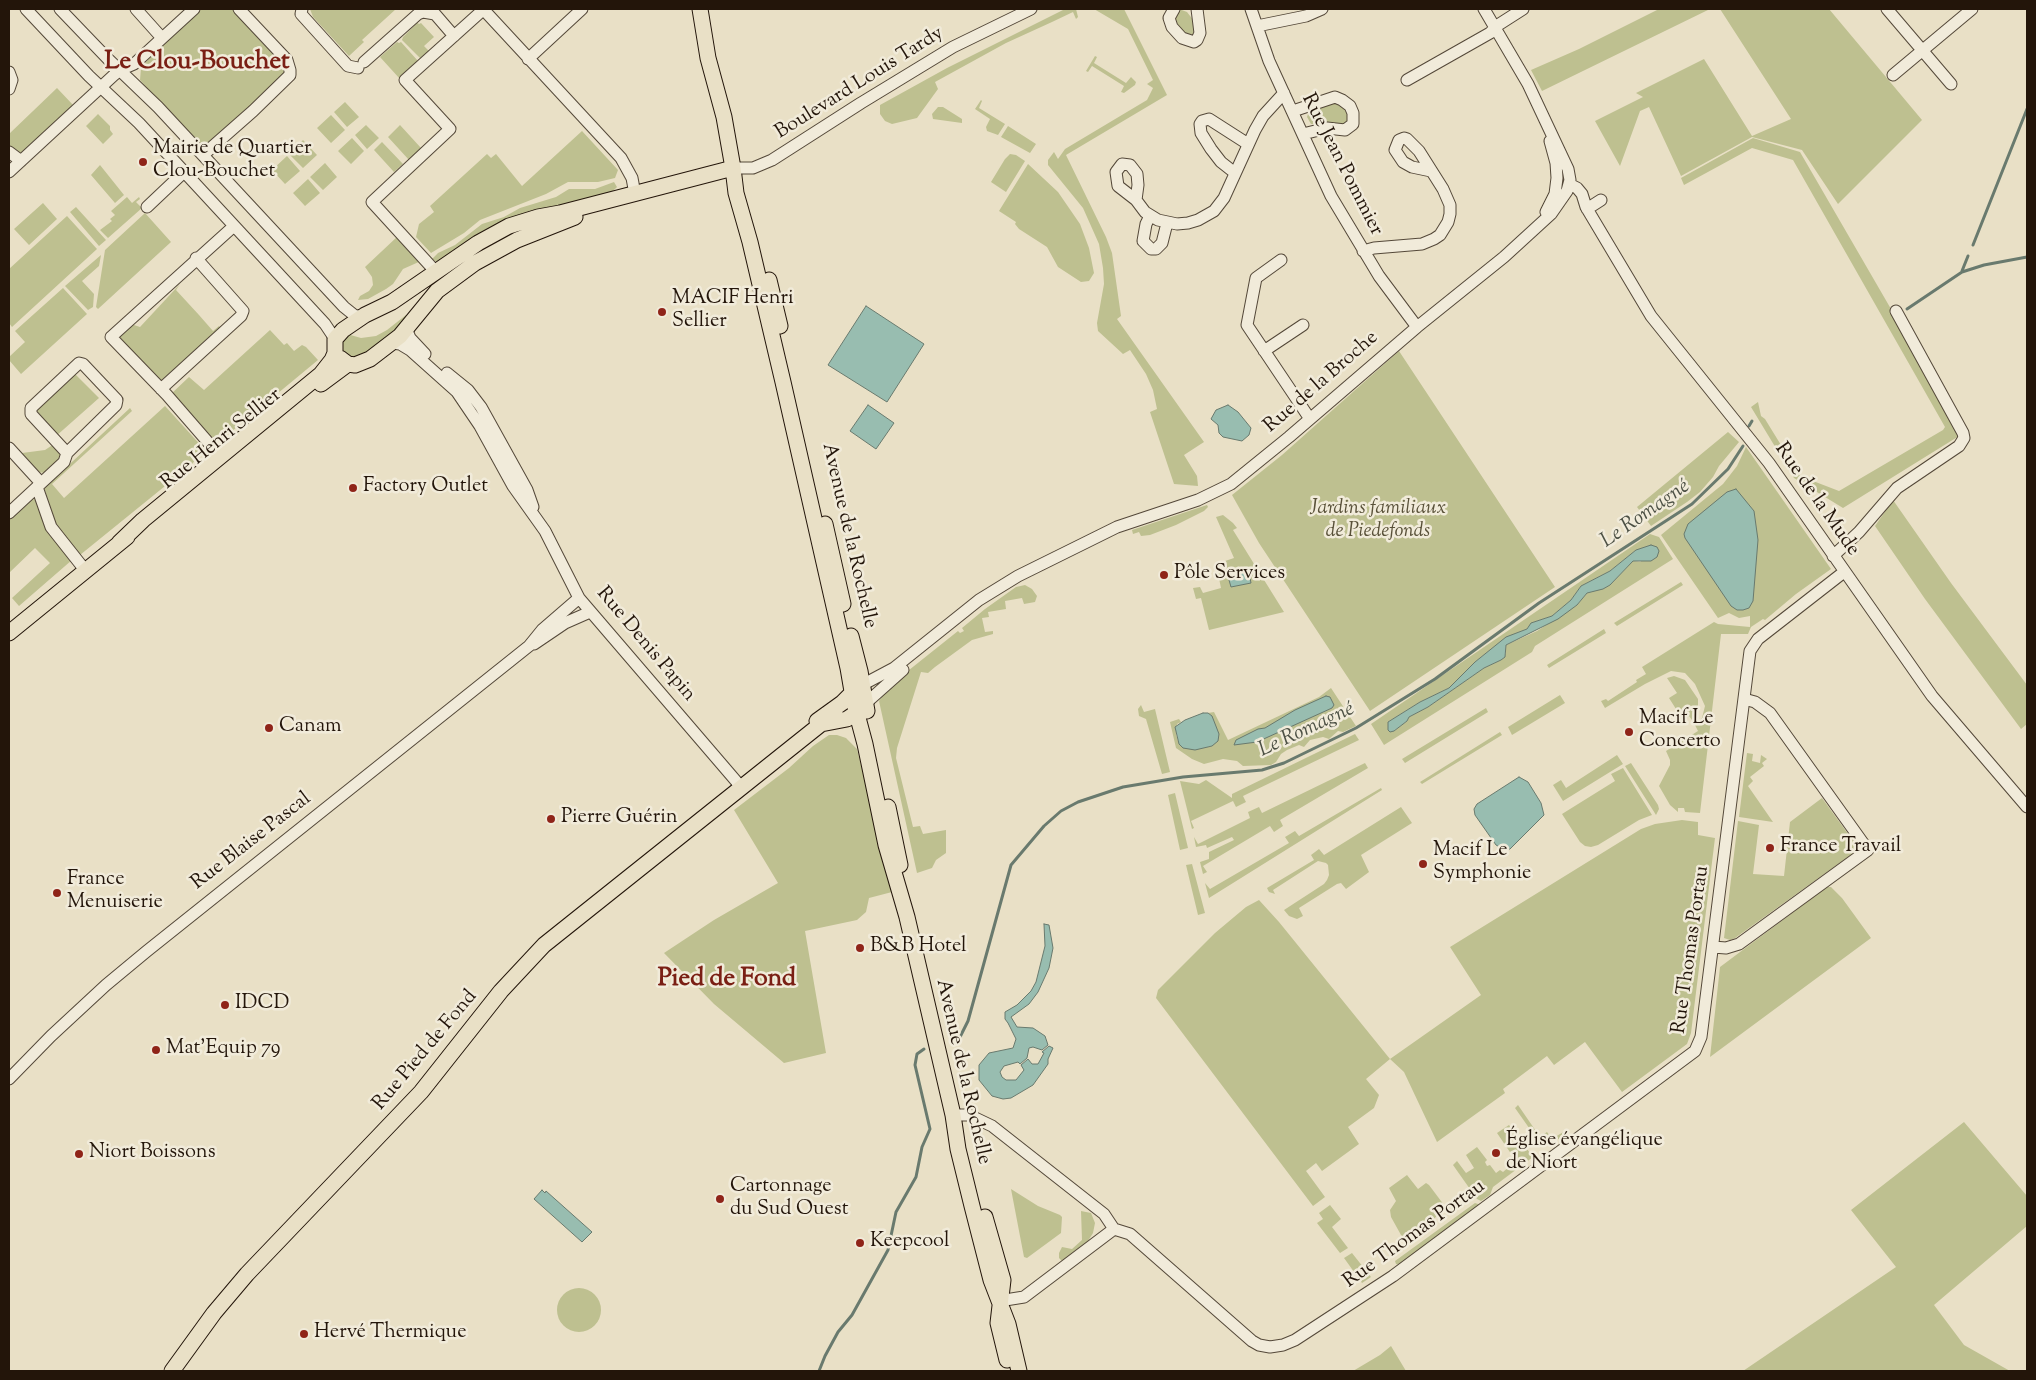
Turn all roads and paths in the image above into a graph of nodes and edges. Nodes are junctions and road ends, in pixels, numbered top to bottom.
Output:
1 (26, 9) edge
2 (60, 9) edge
3 (136, 9) edge
4 (194, 9) edge
5 (239, 9) edge
6 (302, 9) edge
7 (483, 9) edge
8 (582, 9) edge
9 (700, 9) edge
10 (1031, 9) edge
11 (1174, 9) edge
12 (1197, 9) edge
13 (1252, 9) edge
14 (1322, 9) edge
15 (1484, 9) edge
16 (1523, 9) edge
17 (1887, 9) edge
18 (1972, 9) edge
19 (1257, 26) junction
20 (1494, 28) junction
21 (454, 36) junction
22 (162, 38) junction
23 (1922, 50) junction
24 (528, 59) junction
25 (120, 70) junction
26 (9, 72) edge
27 (1893, 75) dead end
28 (1407, 80) dead end
29 (1951, 84) dead end
30 (100, 88) junction
31 (9, 90) edge
32 (1284, 93) junction
33 (1293, 111) junction
34 (1543, 118) junction
35 (1303, 134) junction
36 (1248, 144) junction
37 (9, 152) edge
38 (203, 155) junction
39 (20, 162) junction
40 (1556, 164) junction
41 (733, 168) junction
42 (1431, 171) dead end
43 (9, 172) edge
44 (184, 172) junction
45 (1234, 173) junction
46 (1569, 184) junction
47 (635, 194) junction
48 (1564, 197) junction
49 (1136, 200) dead end
50 (1601, 200) dead end
51 (147, 207) dead end
52 (1586, 208) junction
53 (1150, 216) junction
54 (1540, 222) junction
55 (1167, 223) junction
56 (234, 226) junction
57 (1363, 251) junction
58 (196, 258) junction
59 (1280, 260) dead end
60 (436, 272) junction
61 (392, 302) junction
62 (1896, 311) dead end
63 (361, 317) junction
64 (409, 324) junction
65 (1303, 325) dead end
66 (1417, 327) junction
67 (391, 343) junction
68 (335, 346) junction
69 (1264, 351) junction
70 (348, 364) junction
71 (161, 389) junction
72 (1310, 419) junction
73 (9, 448) edge
74 (66, 453) junction
75 (220, 456) junction
76 (39, 485) junction
77 (9, 513) edge
78 (534, 516) junction
79 (119, 542) junction
80 (1833, 556) junction
81 (85, 570) junction
82 (1844, 572) junction
83 (1003, 584) junction
84 (580, 598) junction
85 (590, 612) junction
86 (9, 632) edge
87 (529, 646) junction
88 (857, 688) junction
89 (1744, 699) junction
90 (861, 708) junction
91 (865, 744) junction
92 (790, 751) junction
93 (759, 775) junction
94 (742, 788) junction
95 (2027, 807) edge
96 (907, 917) junction
97 (1712, 947) junction
98 (9, 1079) edge
99 (953, 1115) junction
100 (1114, 1229) junction
101 (1000, 1301) junction
102 (172, 1371) edge
103 (1009, 1371) edge
104 (1019, 1371) edge

1 - 30 street
2 - 25 street
3 - 22 street
4 - 22 street
5 - 38 street
6 - 21 street
7 - 21 street
7 - 24 street
8 - 24 street
9 - 41 main road, Avenue de la Rochelle
10 - 41 street, Boulevard Louis Tardy
11 - 12 street
13 - 19 street, Rue Jean Pommier
14 - 19 street
15 - 20 street
16 - 20 street
17 - 23 street
18 - 23 street
19 - 32 street, Rue Jean Pommier
20 - 28 street
20 - 34 street
21 - 60 street
22 - 25 street
23 - 27 street
23 - 29 street
24 - 47 street
25 - 30 street
25 - 38 street
26 - 31 street
30 - 39 street
30 - 44 street
32 - 33 street, Rue Jean Pommier
32 - 36 street
33 - 35 street, Rue Jean Pommier
33 - 35 street
34 - 40 street
34 - 46 street
35 - 57 street, Rue Jean Pommier
36 - 45 street
36 - 45 street
37 - 39 street
38 - 63 street
39 - 43 street
40 - 48 street
40 - 54 street
41 - 47 main road, Rue Henri Sellier
41 - 88 main road, Avenue de la Rochelle
42 - 57 street
44 - 51 street
44 - 56 street
45 - 55 street
46 - 48 street, Rue de la Broche
46 - 52 street, Rue de la Mude
47 - 60 main road, Rue Henri Sellier
47 - 64 main road, Rue Henri Sellier
48 - 52 street
48 - 54 street, Rue de la Broche
49 - 53 street
50 - 52 street
52 - 80 street, Rue de la Mude
53 - 55 street
53 - 55 street
54 - 66 street, Rue de la Broche
56 - 58 street
56 - 68 street
57 - 66 street, Rue Jean Pommier
58 - 71 street
58 - 71 street
59 - 69 street
60 - 61 main road, Rue Henri Sellier
61 - 63 main road, Rue Henri Sellier
61 - 64 main road
62 - 80 street
63 - 68 main road, Rue Henri Sellier
64 - 67 main road, Rue Henri Sellier
64 - 78 street, Rue Denis Papin
65 - 69 street
66 - 72 street, Rue de la Broche
67 - 70 main road, Rue Henri Sellier
67 - 78 street, Rue Denis Papin
68 - 70 main road
68 - 75 main road, Rue Henri Sellier
69 - 72 street
70 - 79 main road, Rue Henri Sellier
71 - 75 street
72 - 83 street, Rue de la Broche
73 - 76 street
74 - 74 street
74 - 76 street
75 - 79 main road, Rue Henri Sellier
76 - 77 street
76 - 81 street
78 - 84 street, Rue Denis Papin
79 - 81 main road, Rue Henri Sellier
80 - 82 street, Rue de la Mude
81 - 86 main road, Rue Henri Sellier
82 - 89 street, Rue Thomas Portau
82 - 95 street, Rue de la Mude
83 - 88 street
83 - 90 street
84 - 85 street, Rue Denis Papin
84 - 87 street, Rue Blaise Pascal
85 - 87 street, Rue Blaise Pascal
85 - 94 street, Rue Denis Papin
87 - 98 street, Rue Blaise Pascal
88 - 90 main road, Avenue de la Rochelle
88 - 93 main road
89 - 97 street, Rue Thomas Portau
89 - 97 street
90 - 91 main road, Avenue de la Rochelle
90 - 92 main road
90 - 96 main road, Avenue de la Rochelle
91 - 92 main road
91 - 96 main road, Avenue de la Rochelle
92 - 93 main road
93 - 94 main road, Rue Pied de Fond
94 - 102 main road, Rue Pied de Fond
96 - 99 main road, Avenue de la Rochelle
97 - 100 street, Rue Thomas Portau
99 - 100 street, Rue Thomas Portau
99 - 101 main road, Avenue de la Rochelle
99 - 101 main road
100 - 101 street
101 - 103 main road
101 - 104 main road, Avenue de la Rochelle

